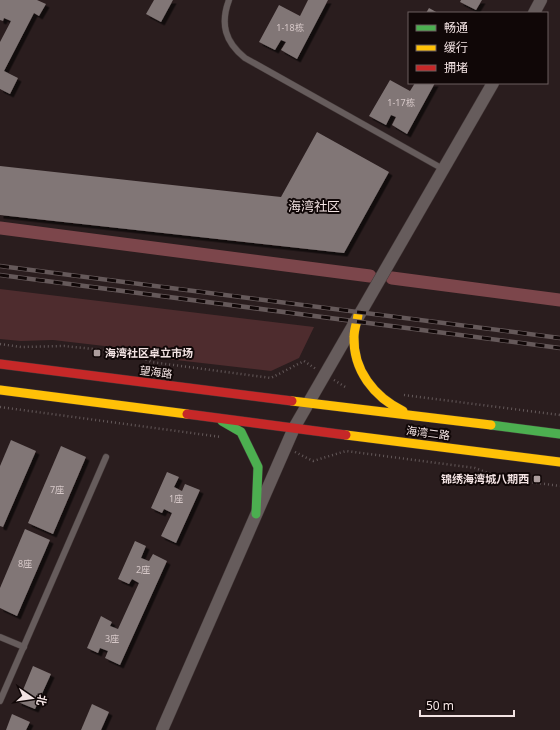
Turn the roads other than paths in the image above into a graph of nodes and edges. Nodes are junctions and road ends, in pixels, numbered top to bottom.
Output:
1 (229, 0) edge
2 (541, 0) edge
3 (535, 12) edge
4 (492, 84) edge
5 (443, 169) junction
6 (358, 315) junction
7 (0, 364) edge
8 (0, 390) edge
9 (308, 404) junction
10 (414, 416) junction
11 (217, 418) junction
12 (294, 428) junction
13 (560, 434) edge
14 (106, 457) dead end
15 (560, 462) edge
16 (256, 514) junction
17 (0, 637) edge
18 (24, 647) junction
19 (0, 701) edge
20 (162, 730) edge

1 - 5 lane
2 - 3 street
4 - 5 street
5 - 6 street
6 - 9 street
6 - 10 street
7 - 9 street, 望海路
8 - 11 street
9 - 10 street, 海湾二路
9 - 12 street
10 - 13 street, 海湾二路
11 - 12 street
11 - 16 street
12 - 15 street, 海湾二路
12 - 16 street
14 - 18 lane
16 - 20 street
17 - 18 lane
18 - 19 lane

